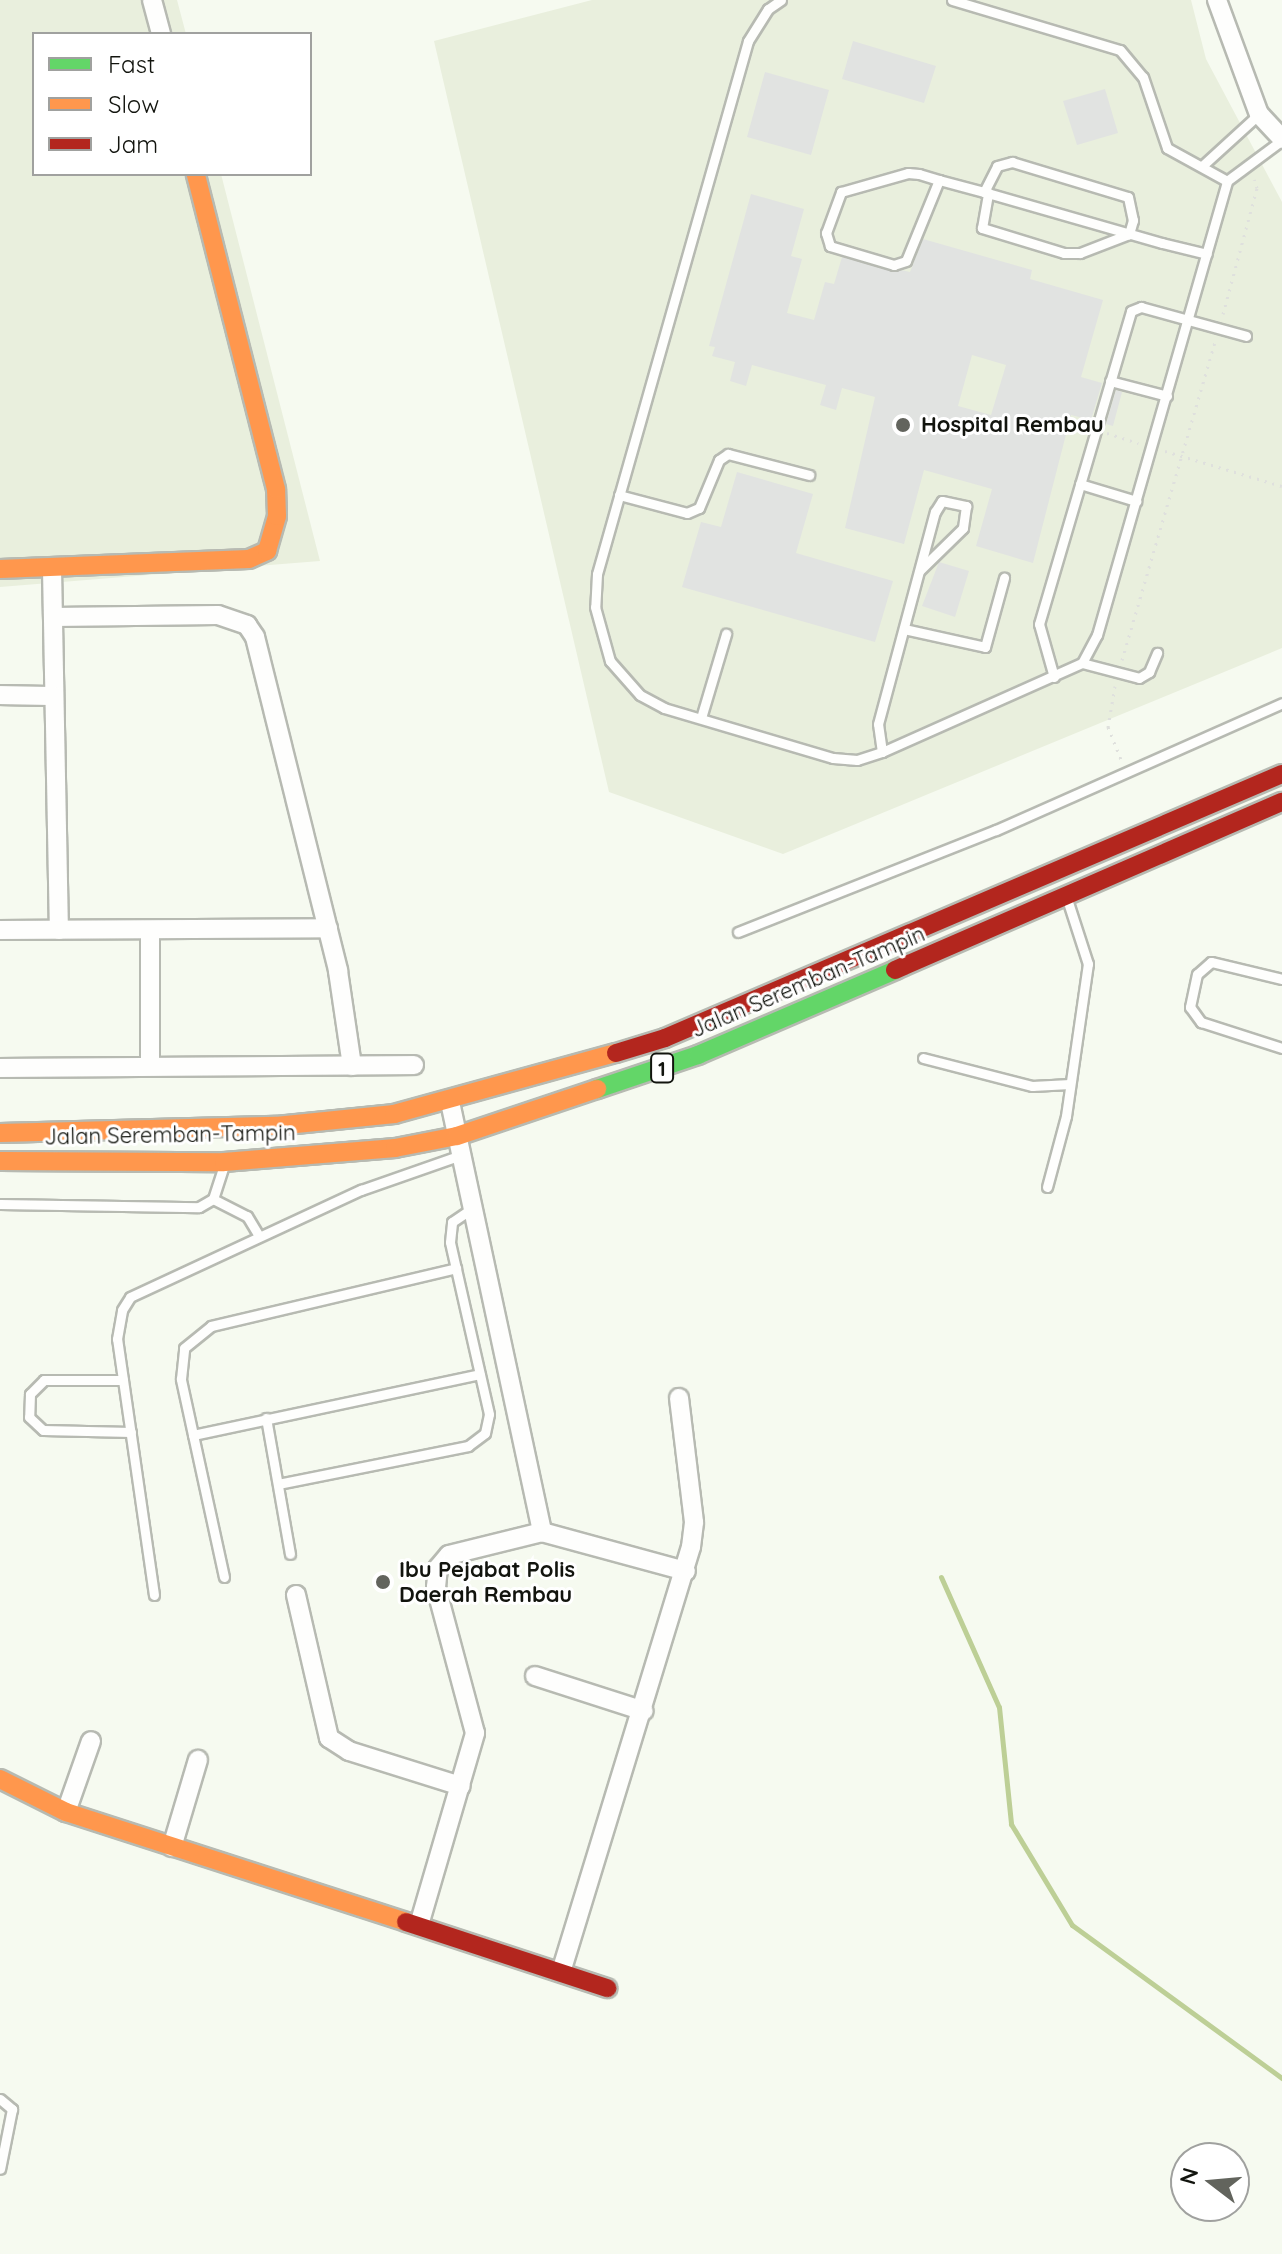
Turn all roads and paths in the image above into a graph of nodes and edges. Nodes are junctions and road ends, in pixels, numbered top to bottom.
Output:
1 (152, 0) edge
2 (781, 0) edge
3 (952, 0) edge
4 (1217, 0) edge
5 (160, 32) edge
6 (1259, 114) junction
7 (1282, 140) edge
8 (1249, 164) junction
9 (1202, 166) junction
10 (197, 176) edge
11 (939, 180) junction
12 (1227, 181) junction
13 (986, 193) junction
14 (1129, 234) junction
15 (1207, 254) junction
16 (1189, 320) junction
17 (1219, 328) junction
18 (1246, 336) dead end
19 (1110, 381) junction
20 (1167, 396) junction
21 (1096, 430) junction
22 (1152, 447) junction
23 (1183, 456) junction
24 (809, 475) dead end
25 (1080, 484) junction
26 (1282, 486) edge
27 (619, 495) junction
28 (1136, 501) junction
29 (0, 569) edge
30 (52, 569) junction
31 (920, 570) junction
32 (1004, 578) dead end
33 (53, 617) junction
34 (904, 629) junction
35 (726, 634) dead end
36 (1157, 653) dead end
37 (1082, 663) junction
38 (1118, 673) junction
39 (1054, 677) junction
40 (0, 695) edge
41 (54, 696) junction
42 (1282, 703) edge
43 (701, 718) junction
44 (882, 752) junction
45 (1127, 772) junction
46 (1282, 774) edge
47 (1282, 802) edge
48 (1067, 898) junction
49 (328, 928) junction
50 (0, 930) edge
51 (59, 930) junction
52 (150, 931) junction
53 (738, 932) dead end
54 (1282, 979) edge
55 (1282, 1048) edge
56 (923, 1058) dead end
57 (414, 1065) dead end
58 (150, 1066) junction
59 (352, 1066) junction
60 (0, 1068) edge
61 (1070, 1084) junction
62 (450, 1102) junction
63 (0, 1133) edge
64 (457, 1136) junction
65 (461, 1155) junction
66 (0, 1161) edge
67 (224, 1162) junction
68 (1047, 1187) dead end
69 (213, 1199) junction
70 (0, 1204) edge
71 (473, 1208) junction
72 (259, 1236) junction
73 (456, 1268) junction
74 (480, 1374) junction
75 (123, 1380) junction
76 (679, 1398) dead end
77 (266, 1418) junction
78 (131, 1432) junction
79 (193, 1435) junction
80 (278, 1484) junction
81 (542, 1532) junction
82 (290, 1554) dead end
83 (686, 1571) junction
84 (224, 1577) dead end
85 (154, 1595) dead end
86 (296, 1595) dead end
87 (535, 1676) dead end
88 (644, 1711) junction
89 (91, 1741) dead end
90 (198, 1760) dead end
91 (0, 1779) edge
92 (461, 1786) junction
93 (66, 1812) junction
94 (172, 1847) junction
95 (419, 1925) junction
96 (561, 1972) junction
97 (607, 1988) dead end
98 (0, 2099) edge
99 (0, 2169) edge

1 - 5 street
2 - 27 lane
3 - 9 lane
4 - 6 street
6 - 7 street
6 - 9 lane
7 - 8 lane
8 - 12 lane
8 - 17 path
9 - 12 lane
10 - 30 main road
11 - 11 lane
11 - 13 lane
12 - 15 lane
13 - 14 lane
13 - 14 lane
13 - 14 lane
14 - 15 lane
15 - 16 lane
16 - 17 lane
16 - 19 lane
16 - 20 lane
17 - 18 lane
17 - 23 path
19 - 20 lane
19 - 21 lane
20 - 22 lane
21 - 22 path
21 - 25 lane
22 - 23 path
22 - 28 lane
23 - 26 path
23 - 38 path
24 - 27 lane
25 - 28 lane
25 - 39 lane
27 - 43 lane
28 - 37 lane
29 - 30 main road
30 - 33 street
31 - 31 lane
31 - 34 lane
32 - 34 lane
33 - 41 street
33 - 49 street
34 - 44 lane
35 - 43 lane
36 - 38 lane
37 - 38 lane
37 - 39 lane
38 - 45 path
39 - 44 lane
40 - 41 street
41 - 51 street
42 - 45 lane
43 - 44 lane
45 - 53 lane
46 - 62 main road, Jalan Seremban-Tampin / 1
47 - 48 main road, Jalan Seremban-Tampin / 1
48 - 61 lane
48 - 64 main road, Jalan Seremban-Tampin / 1
49 - 52 street
49 - 59 street
50 - 51 street
51 - 52 street
52 - 58 street
54 - 55 lane
56 - 61 lane
57 - 59 street
58 - 59 street
58 - 60 street
61 - 68 lane
62 - 63 main road, Jalan Seremban-Tampin / 1
62 - 64 street
64 - 65 street
64 - 67 main road, Jalan Seremban-Tampin / 1
65 - 71 street
65 - 72 lane
66 - 67 main road, Jalan Seremban-Tampin / 1
67 - 69 lane
69 - 70 lane
69 - 72 lane
71 - 73 lane
71 - 81 street
72 - 75 lane
73 - 74 lane
73 - 79 lane
74 - 77 lane
74 - 80 lane
75 - 78 lane
75 - 78 lane
76 - 83 street
77 - 79 lane
77 - 80 lane
78 - 85 lane
79 - 84 lane
80 - 82 lane
81 - 83 street
81 - 92 street
83 - 88 street
86 - 92 street
87 - 88 street
88 - 96 street
89 - 93 street
90 - 94 street
91 - 93 main road
92 - 95 street
93 - 94 main road
94 - 95 main road
95 - 96 main road
96 - 97 main road
98 - 99 lane

